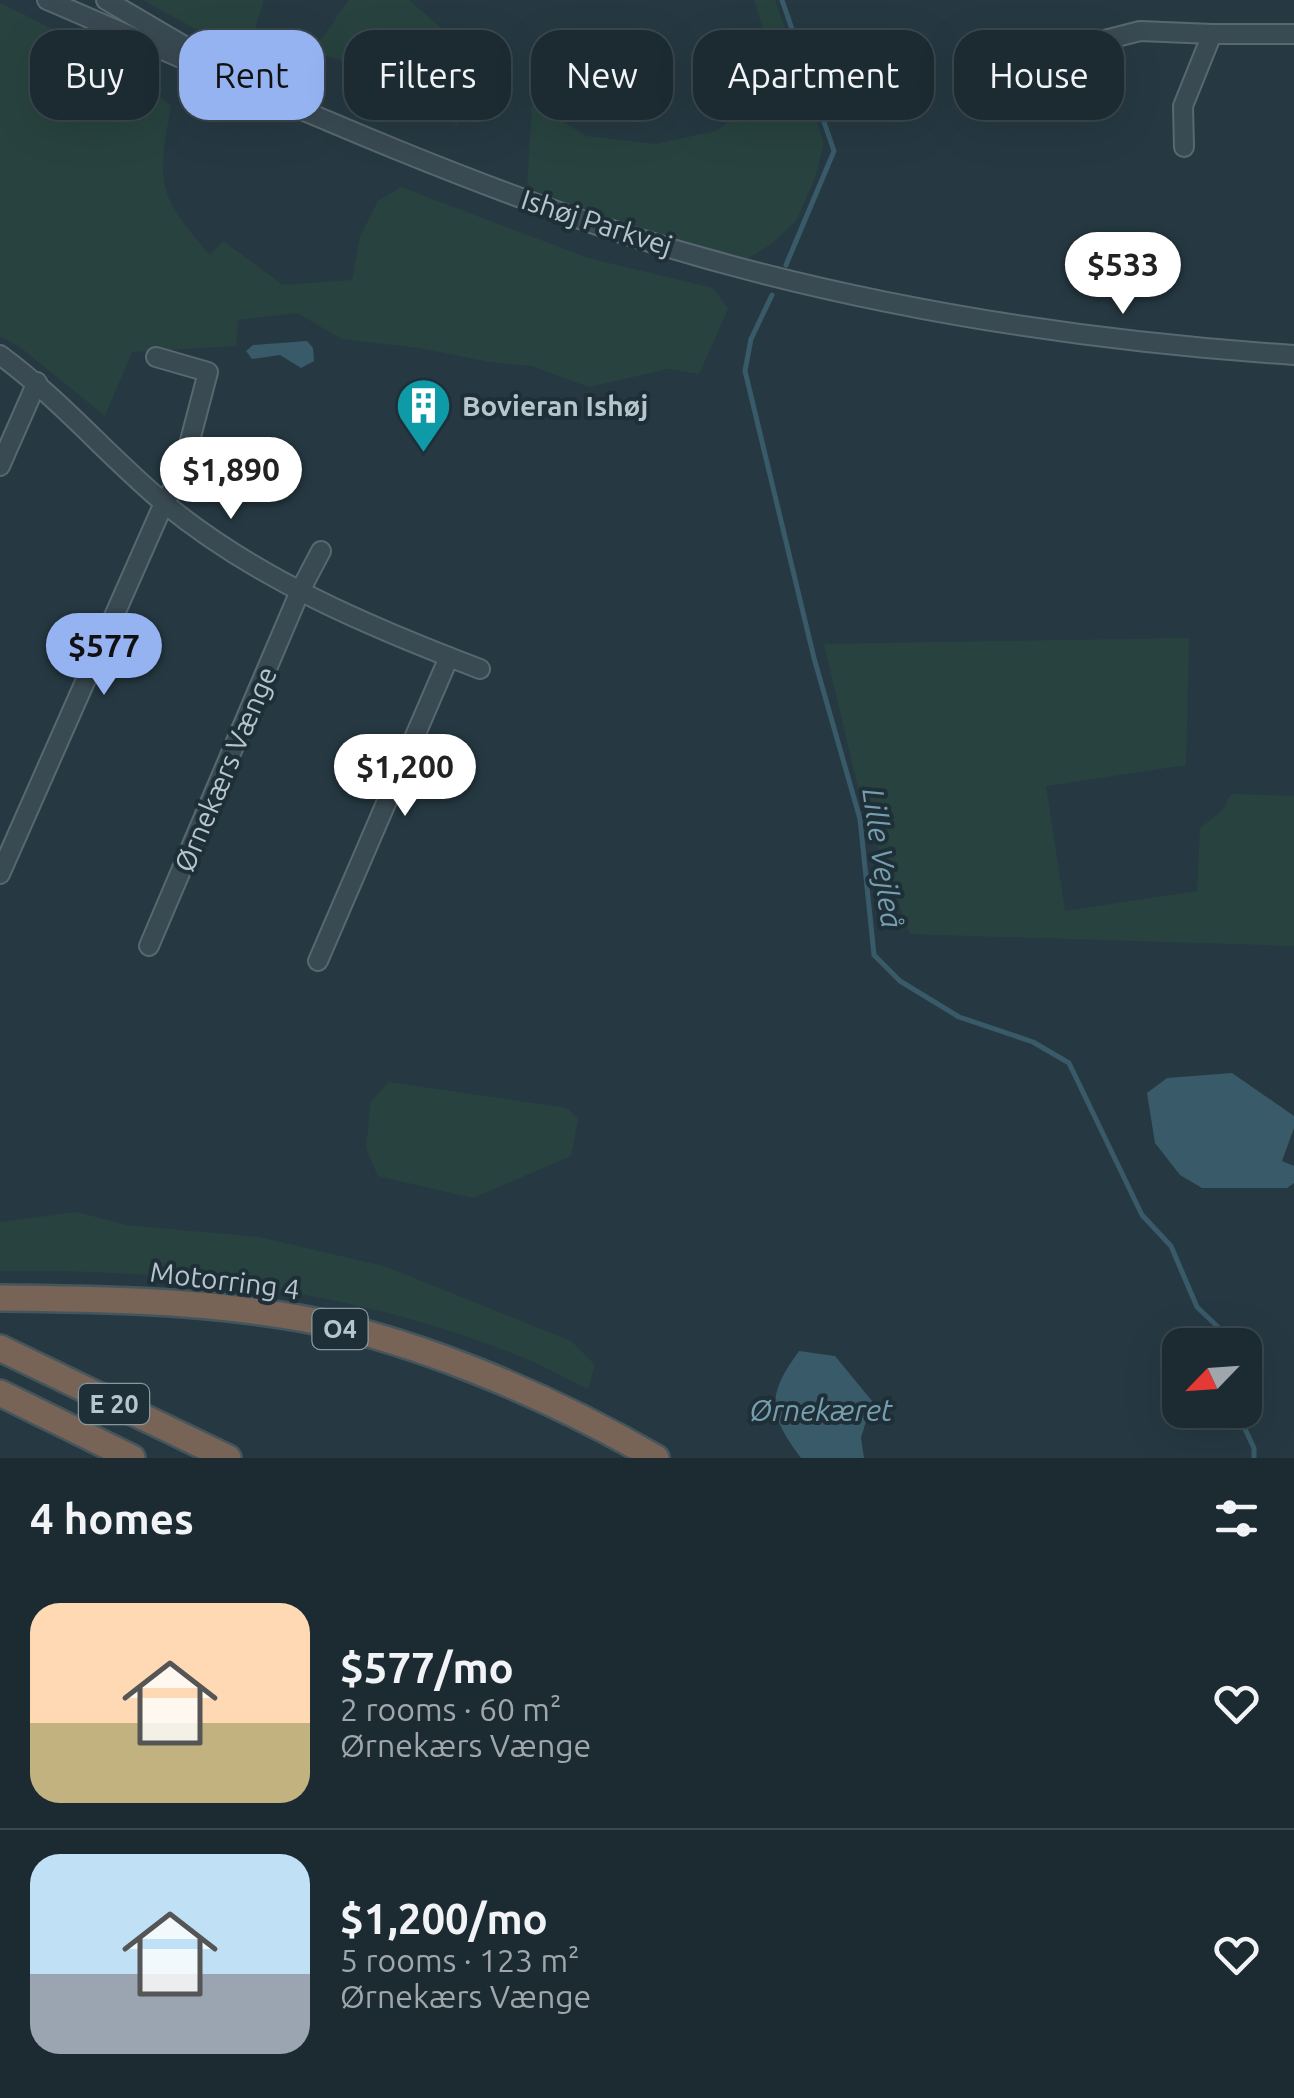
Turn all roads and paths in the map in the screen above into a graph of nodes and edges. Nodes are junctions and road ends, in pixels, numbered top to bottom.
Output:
1 (47, 0) edge
2 (106, 0) edge
3 (1212, 34) junction
4 (1294, 34) edge
5 (1124, 36) edge
6 (179, 43) edge
7 (179, 56) edge
8 (324, 120) edge
9 (1184, 148) dead end
10 (0, 355) edge
11 (1294, 355) edge
12 (156, 357) dead end
13 (37, 382) junction
14 (0, 466) edge
15 (164, 502) junction
16 (321, 550) dead end
17 (300, 591) junction
18 (449, 658) junction
19 (480, 669) dead end
20 (0, 874) edge
21 (149, 946) dead end
22 (318, 962) dead end
23 (0, 1298) edge
24 (0, 1348) edge
25 (0, 1393) edge
26 (132, 1458) edge
27 (228, 1458) edge
28 (656, 1458) edge

1 - 7 street, Ishøj Parkvej
2 - 6 street, Ishøj Parkvej
3 - 4 street
3 - 5 street
3 - 9 street
8 - 11 street, Ishøj Parkvej
10 - 13 street
12 - 15 street
13 - 14 street
13 - 15 street
15 - 17 street
15 - 20 street
16 - 17 street, Ørnekærs Vænge
17 - 18 street
17 - 21 street, Ørnekærs Vænge
18 - 19 street
18 - 22 street
23 - 28 highway, Motorring 4 / O4
24 - 27 highway, E 20
25 - 26 highway, E 20

